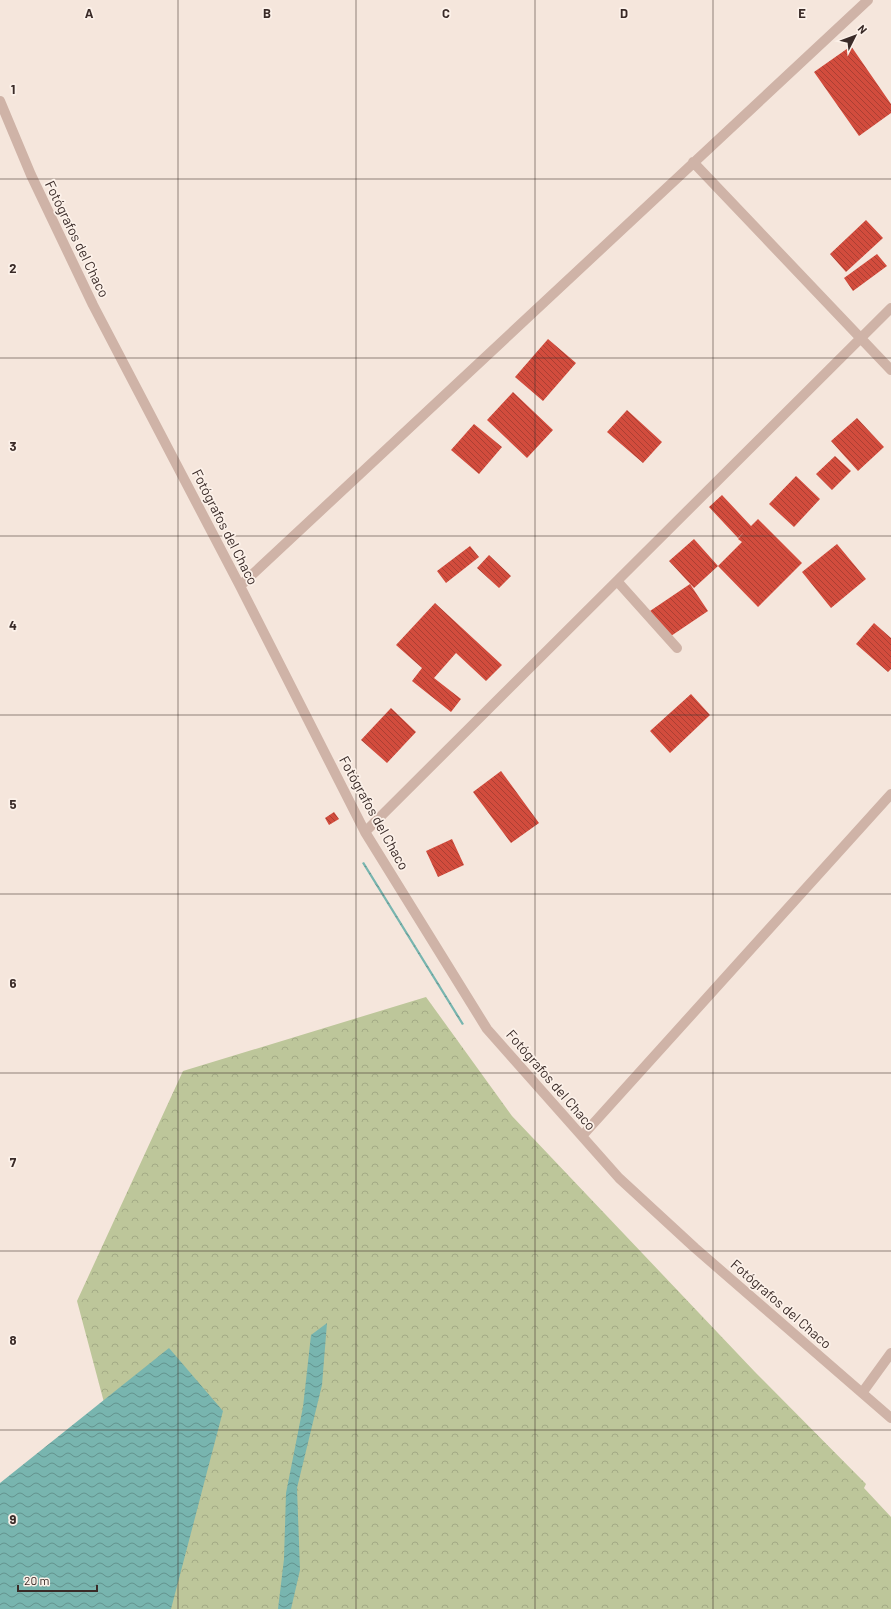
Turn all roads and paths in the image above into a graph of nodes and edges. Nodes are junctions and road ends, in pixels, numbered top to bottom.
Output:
1 (868, 0) edge
2 (0, 101) edge
3 (693, 162) junction
4 (891, 308) edge
5 (860, 338) junction
6 (891, 370) edge
7 (617, 581) junction
8 (240, 586) junction
9 (677, 648) dead end
10 (891, 794) edge
11 (365, 832) junction
12 (582, 1136) junction
13 (891, 1353) edge
14 (862, 1393) junction
15 (891, 1418) edge

1 - 3 street
2 - 8 street, Fotógrafos del Chaco
3 - 5 street
3 - 8 street
4 - 5 street
5 - 6 street
5 - 7 street
7 - 9 street
7 - 11 street
8 - 11 street, Fotógrafos del Chaco
10 - 12 street
11 - 12 street, Fotógrafos del Chaco
12 - 14 street, Fotógrafos del Chaco
13 - 14 street
14 - 15 street, Fotógrafos del Chaco

